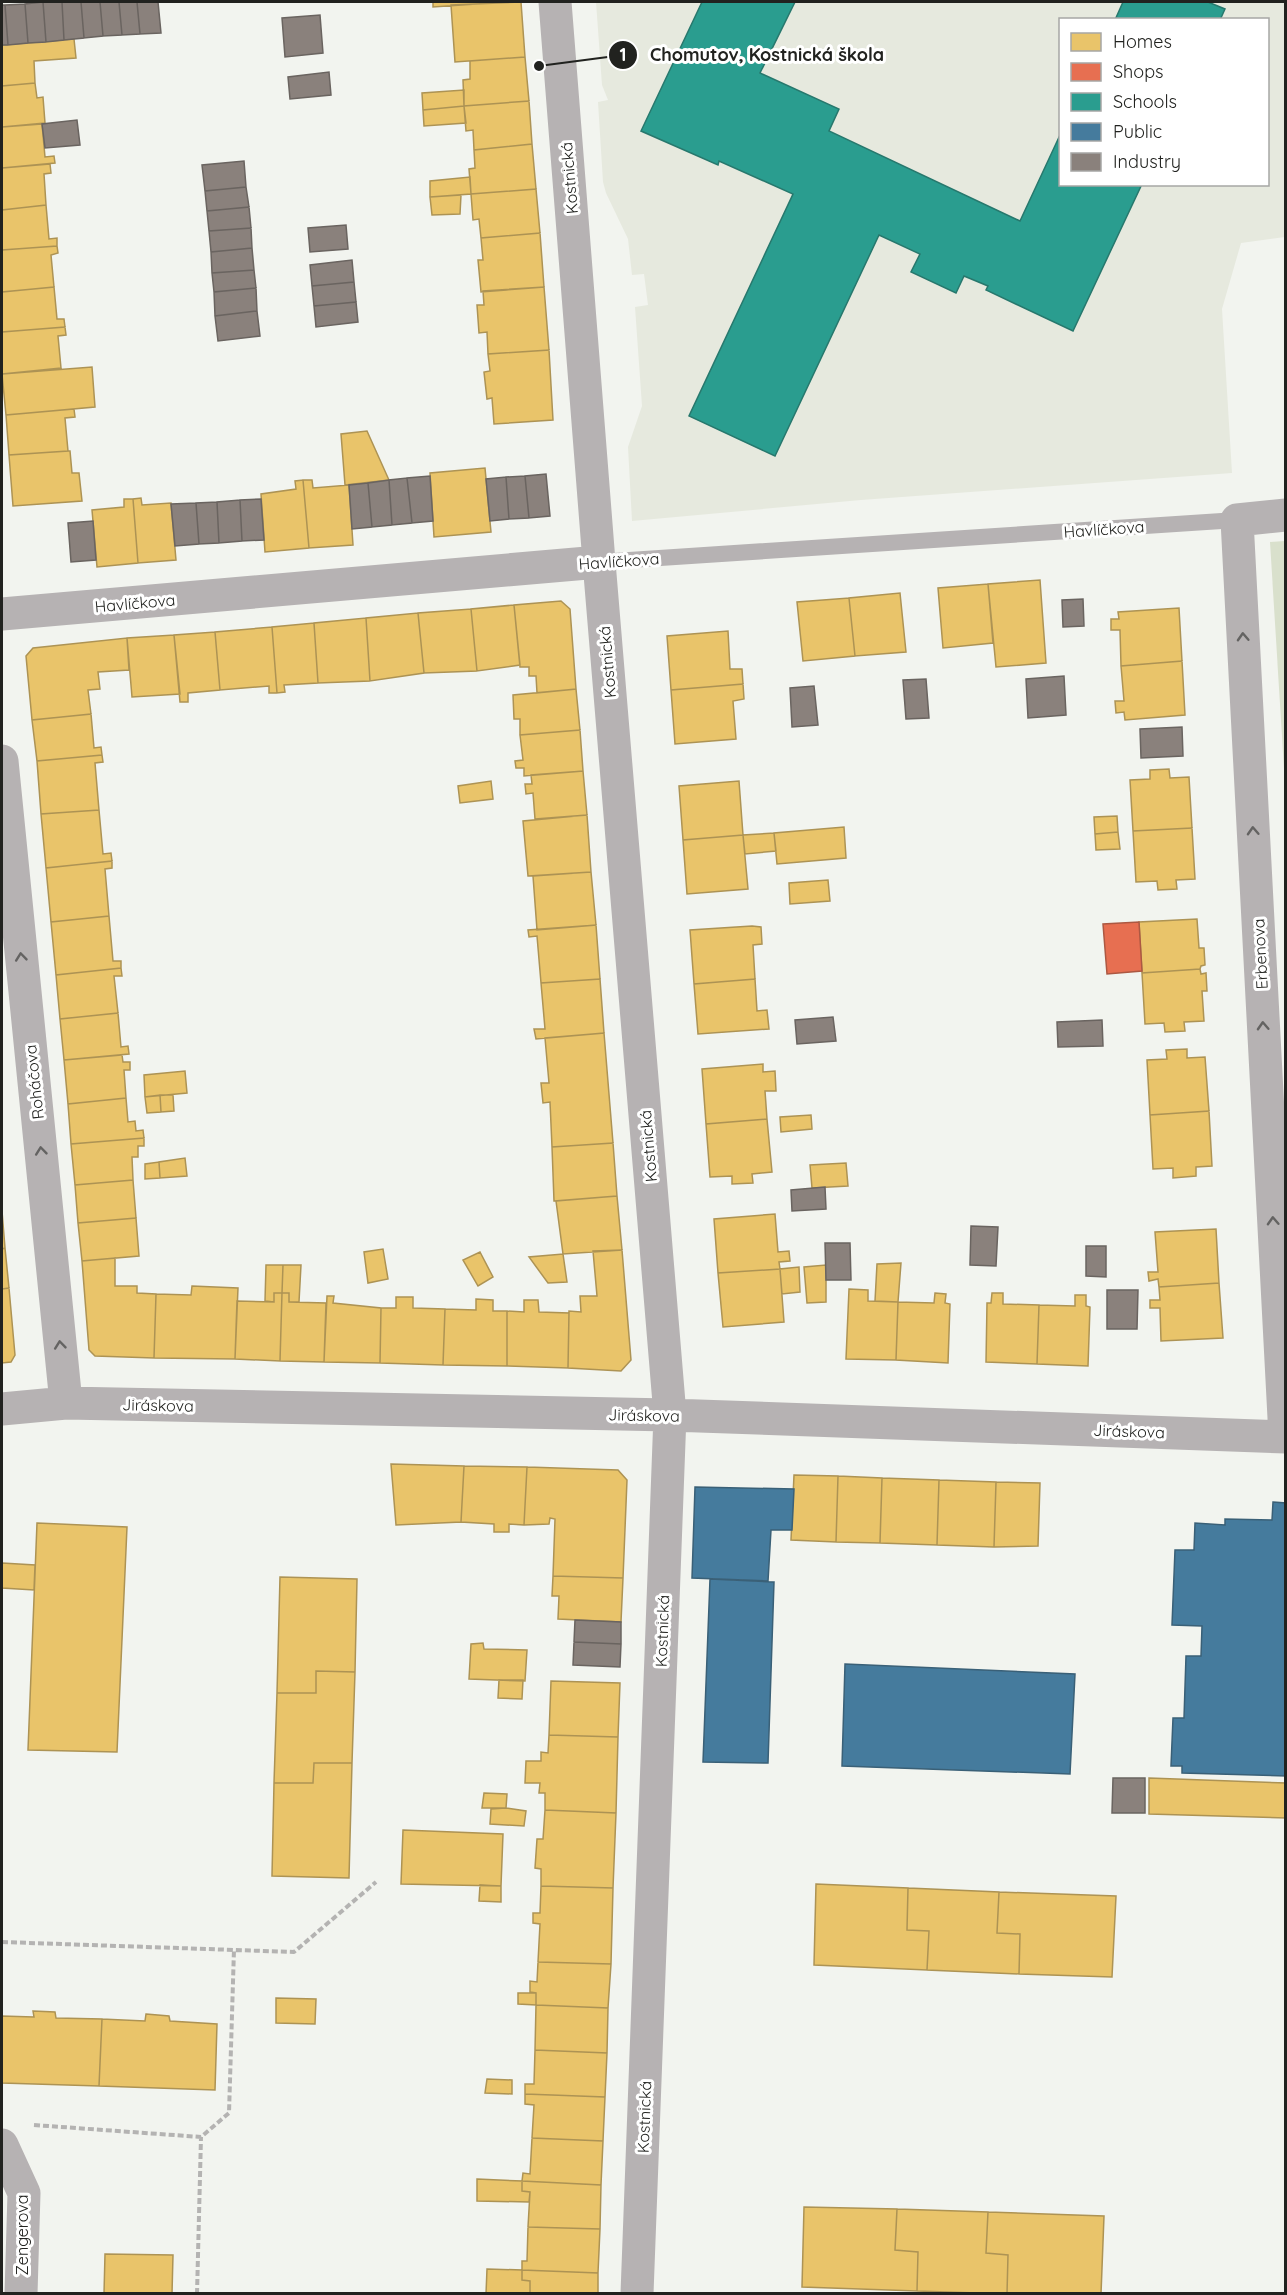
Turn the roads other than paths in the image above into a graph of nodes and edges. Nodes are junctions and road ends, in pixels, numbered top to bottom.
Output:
1 (555, 2) edge
2 (1286, 515) edge
3 (1237, 520) junction
4 (599, 562) junction
5 (2, 614) edge
6 (2, 760) edge
7 (66, 1403) junction
8 (2, 1408) edge
9 (670, 1415) junction
10 (1285, 1437) edge
11 (10, 2138) edge
12 (21, 2294) edge
13 (637, 2294) edge

1 - 4 street, Kostnická
2 - 3 street
3 - 4 lane, Havlíčkova
10 -> 3 street, Erbenova
4 - 5 street, Havlíčkova
4 - 9 street, Kostnická
7 -> 6 street, Roháčova
7 - 8 street, Jiráskova
7 - 9 street, Jiráskova
9 - 10 street, Jiráskova
9 - 13 street, Kostnická
11 - 12 street, Zengerova

